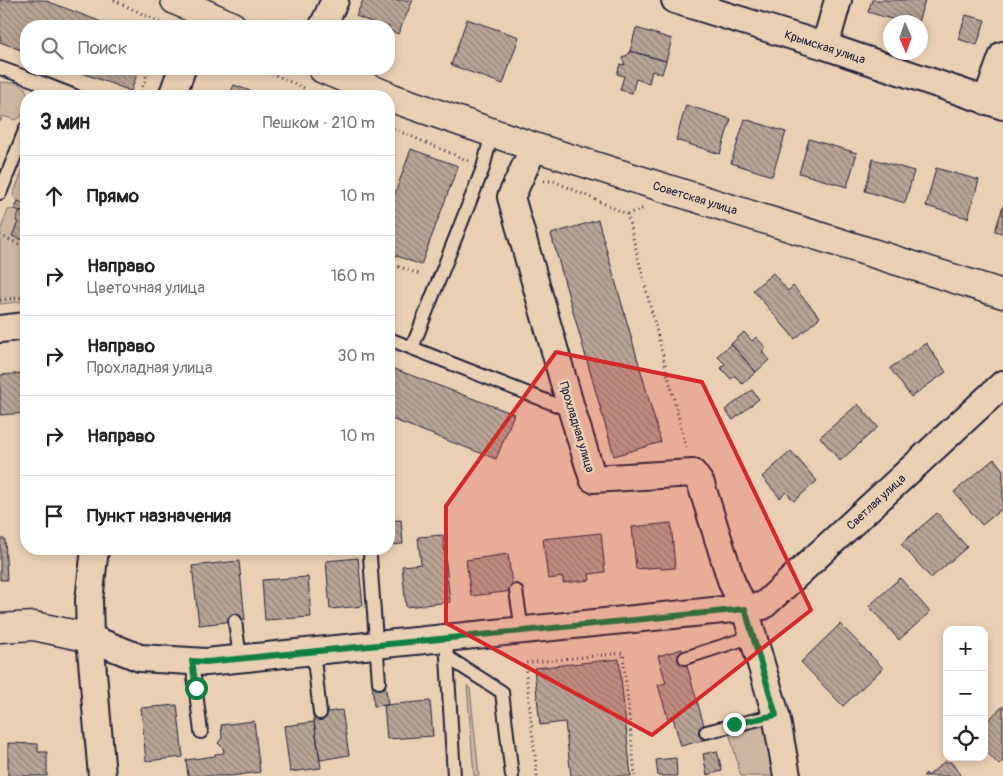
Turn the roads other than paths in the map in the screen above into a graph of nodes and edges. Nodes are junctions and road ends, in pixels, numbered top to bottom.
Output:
1 (335, 0) edge
2 (675, 0) edge
3 (838, 0) edge
4 (170, 12) edge
5 (206, 13) edge
6 (220, 20) edge
7 (326, 20) edge
8 (825, 46) junction
9 (1003, 55) edge
10 (0, 68) edge
11 (180, 75) edge
12 (318, 81) edge
13 (41, 90) edge
14 (174, 90) edge
15 (360, 90) edge
16 (395, 98) edge
17 (995, 103) edge
18 (492, 133) junction
19 (20, 143) edge
20 (534, 147) junction
21 (0, 194) edge
22 (1003, 294) edge
23 (20, 327) edge
24 (0, 329) edge
25 (395, 341) edge
26 (412, 348) junction
27 (1003, 384) edge
28 (572, 411) junction
29 (94, 555) edge
30 (370, 557) dead end
31 (516, 591) dead end
32 (745, 609) junction
33 (236, 621) dead end
34 (0, 628) edge
35 (522, 630) junction
36 (752, 636) junction
37 (90, 638) junction
38 (375, 644) junction
39 (446, 648) junction
40 (313, 650) junction
41 (240, 658) junction
42 (685, 658) dead end
43 (192, 661) junction
44 (379, 682) dead end
45 (320, 713) dead end
46 (776, 715) junction
47 (201, 732) dead end
48 (706, 732) dead end
49 (102, 776) edge
50 (454, 776) edge
51 (512, 776) edge
52 (787, 776) edge

1 - 7 street
2 - 8 street, Крымская улица
3 - 8 street
4 - 5 street
5 - 6 street
8 - 17 street, Крымская улица
9 - 17 street
10 - 13 lane
11 - 14 street
12 - 15 street, Советская улица
16 - 18 street, Советская улица
18 - 20 street, Советская улица
18 - 26 lane
19 - 21 lane
20 - 22 street, Советская улица
20 - 28 street, Прохладная улица
23 - 24 street
25 - 26 lane
26 - 28 lane
27 - 32 street, Светлая улица
28 - 32 street, Прохладная улица
29 - 37 street
30 - 38 lane
31 - 35 lane
32 - 35 street, Светлая улица
32 - 36 street
33 - 41 lane
34 - 37 street
35 - 39 street, Светлая улица
36 - 42 lane
36 - 46 street
37 - 43 street, Светлая улица
37 - 49 street
38 - 39 street, Светлая улица
38 - 40 street, Светлая улица
38 - 44 lane
39 - 50 lane
39 - 51 lane
40 - 41 street, Светлая улица
40 - 45 lane
41 - 43 street, Светлая улица
43 - 47 lane
46 - 48 lane
46 - 52 street

